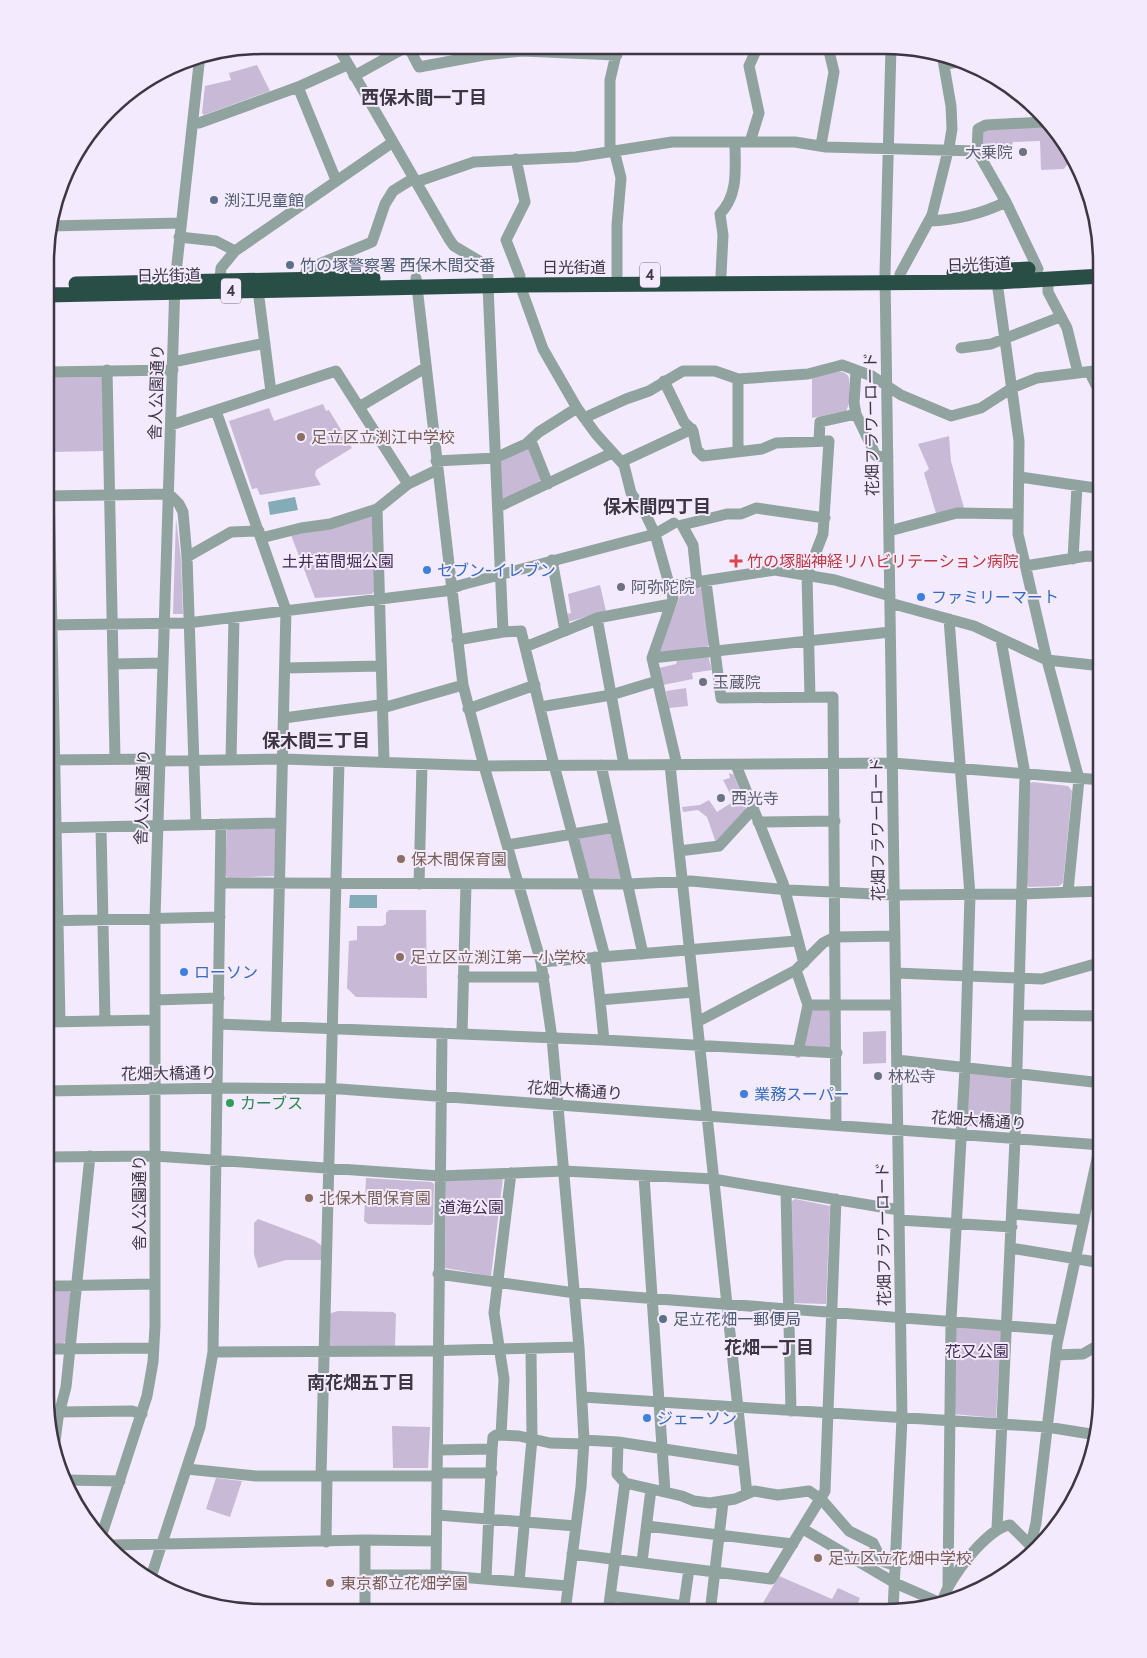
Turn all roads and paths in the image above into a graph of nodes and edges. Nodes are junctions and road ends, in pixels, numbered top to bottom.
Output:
1 (342, 54) edge
2 (394, 54) edge
3 (412, 54) edge
4 (494, 54) edge
5 (616, 54) edge
6 (754, 54) edge
7 (830, 54) edge
8 (891, 54) edge
9 (944, 63) edge
10 (199, 64) edge
11 (347, 65) junction
12 (354, 76) junction
13 (298, 87) junction
14 (1039, 122) edge
15 (193, 123) junction
16 (393, 142) junction
17 (735, 142) junction
18 (750, 142) junction
19 (821, 145) junction
20 (888, 147) junction
21 (612, 150) junction
22 (948, 150) junction
23 (977, 150) junction
24 (516, 159) junction
25 (336, 180) junction
26 (415, 180) junction
27 (1006, 202) junction
28 (929, 221) junction
29 (181, 223) junction
30 (57, 226) edge
31 (179, 237) junction
32 (235, 251) junction
33 (1093, 267) edge
34 (1038, 269) junction
35 (900, 274) junction
36 (617, 275) junction
37 (721, 275) junction
38 (1093, 277) edge
39 (304, 278) junction
40 (885, 279) junction
41 (220, 280) junction
42 (520, 280) junction
43 (488, 281) junction
44 (416, 282) junction
45 (997, 282) junction
46 (1048, 286) junction
47 (1093, 286) edge
48 (175, 287) junction
49 (54, 288) edge
50 (258, 290) junction
51 (1060, 317) junction
52 (1004, 338) junction
53 (265, 343) junction
54 (961, 348) dead end
55 (173, 366) junction
56 (425, 368) junction
57 (106, 370) junction
58 (856, 371) junction
59 (54, 372) edge
60 (1093, 372) edge
61 (1084, 373) junction
62 (738, 379) junction
63 (664, 380) junction
64 (1093, 385) edge
65 (886, 386) junction
66 (1012, 388) junction
67 (271, 392) junction
68 (359, 407) junction
69 (577, 408) junction
70 (216, 410) junction
71 (856, 414) junction
72 (584, 418) junction
73 (171, 425) junction
74 (692, 429) junction
75 (531, 441) junction
76 (819, 441) junction
77 (738, 451) junction
78 (612, 453) junction
79 (888, 457) junction
80 (496, 458) junction
81 (621, 462) junction
82 (437, 465) junction
83 (1020, 477) junction
84 (408, 484) junction
85 (548, 484) junction
86 (1077, 486) junction
87 (1093, 489) edge
88 (169, 494) junction
89 (109, 495) junction
90 (54, 496) edge
91 (498, 507) junction
92 (377, 509) junction
93 (1018, 514) junction
94 (824, 518) junction
95 (674, 522) dead end
96 (889, 531) junction
97 (260, 534) junction
98 (656, 534) junction
99 (187, 557) junction
100 (1093, 557) edge
101 (1073, 558) junction
102 (552, 560) junction
103 (1025, 566) junction
104 (500, 574) junction
105 (807, 575) junction
106 (702, 582) junction
107 (670, 586) junction
108 (451, 588) junction
109 (380, 599) junction
110 (890, 599) junction
111 (671, 604) junction
112 (286, 610) junction
113 (234, 617) junction
114 (597, 618) junction
115 (949, 618) junction
116 (188, 622) junction
117 (112, 624) junction
118 (164, 624) junction
119 (54, 625) edge
120 (565, 630) junction
121 (503, 632) junction
122 (890, 632) junction
123 (458, 640) junction
124 (1002, 640) junction
125 (809, 641) junction
126 (525, 647) junction
127 (716, 651) junction
128 (652, 658) junction
129 (1047, 660) junction
130 (113, 664) junction
131 (163, 664) junction
132 (1093, 665) edge
133 (381, 666) junction
134 (285, 668) junction
135 (657, 681) junction
136 (463, 685) junction
137 (535, 685) junction
138 (611, 695) junction
139 (810, 697) junction
140 (382, 706) junction
141 (540, 707) junction
142 (468, 709) junction
143 (284, 718) junction
144 (115, 758) junction
145 (283, 759) junction
146 (54, 760) edge
147 (160, 760) junction
148 (231, 760) junction
149 (193, 761) junction
150 (338, 761) junction
151 (384, 762) junction
152 (834, 763) junction
153 (422, 764) junction
154 (736, 764) junction
155 (892, 764) junction
156 (601, 765) junction
157 (624, 765) junction
158 (674, 765) junction
159 (484, 766) junction
160 (554, 766) junction
161 (960, 768) junction
162 (1025, 774) junction
163 (1079, 779) junction
164 (1093, 780) edge
165 (753, 809) junction
166 (835, 821) junction
167 (758, 822) junction
168 (281, 823) junction
169 (196, 824) junction
170 (221, 824) junction
171 (158, 825) junction
172 (101, 827) junction
173 (615, 827) junction
174 (54, 828) edge
175 (573, 834) junction
176 (507, 845) junction
177 (679, 851) junction
178 (54, 867) edge
179 (682, 882) junction
180 (220, 883) junction
181 (519, 883) junction
182 (586, 883) junction
183 (280, 884) junction
184 (335, 884) junction
185 (419, 884) junction
186 (466, 884) junction
187 (628, 884) junction
188 (785, 889) junction
189 (1068, 891) junction
190 (1093, 891) edge
191 (836, 892) junction
192 (1022, 894) junction
193 (895, 895) junction
194 (970, 895) junction
195 (220, 917) junction
196 (155, 918) junction
197 (54, 920) edge
198 (58, 920) junction
199 (103, 920) junction
200 (895, 936) junction
201 (835, 937) junction
202 (796, 941) junction
203 (689, 949) junction
204 (643, 954) junction
205 (600, 957) junction
206 (541, 962) junction
207 (1093, 965) edge
208 (800, 967) junction
209 (896, 973) junction
210 (967, 976) junction
211 (463, 977) junction
212 (544, 977) junction
213 (1021, 978) junction
214 (693, 992) junction
215 (219, 998) junction
216 (155, 1000) junction
217 (600, 1000) junction
218 (808, 1005) junction
219 (836, 1005) junction
220 (896, 1005) junction
221 (1020, 1015) junction
222 (1093, 1016) edge
223 (155, 1020) junction
224 (54, 1021) edge
225 (60, 1021) junction
226 (105, 1021) junction
227 (697, 1022) junction
228 (218, 1024) junction
229 (276, 1026) junction
230 (332, 1029) junction
231 (442, 1033) junction
232 (462, 1034) junction
233 (552, 1038) junction
234 (604, 1040) junction
235 (700, 1045) junction
236 (798, 1052) junction
237 (837, 1054) junction
238 (897, 1060) junction
239 (965, 1067) junction
240 (1018, 1073) junction
241 (1093, 1082) edge
242 (217, 1088) junction
243 (330, 1089) junction
244 (155, 1090) junction
245 (54, 1091) edge
246 (442, 1096) junction
247 (558, 1105) junction
248 (706, 1116) junction
249 (836, 1125) junction
250 (898, 1130) junction
251 (962, 1135) junction
252 (1016, 1138) junction
253 (1093, 1144) edge
254 (90, 1156) junction
255 (155, 1156) junction
256 (54, 1157) edge
257 (217, 1160) junction
258 (327, 1168) junction
259 (564, 1170) junction
260 (511, 1173) junction
261 (440, 1176) junction
262 (644, 1176) junction
263 (713, 1179) junction
264 (1093, 1180) edge
265 (786, 1191) junction
266 (836, 1199) junction
267 (1012, 1214) junction
268 (899, 1215) junction
269 (1084, 1220) junction
270 (956, 1224) junction
271 (1012, 1227) junction
272 (1011, 1248) junction
273 (1076, 1258) junction
274 (1093, 1261) edge
275 (438, 1274) junction
276 (498, 1282) junction
277 (155, 1284) junction
278 (76, 1285) junction
279 (54, 1286) edge
280 (574, 1292) junction
281 (652, 1297) junction
282 (726, 1302) junction
283 (790, 1308) junction
284 (833, 1311) junction
285 (901, 1316) junction
286 (951, 1320) junction
287 (1006, 1325) junction
288 (1060, 1330) junction
289 (154, 1348) junction
290 (579, 1348) junction
291 (1093, 1348) edge
292 (70, 1349) junction
293 (531, 1349) junction
294 (54, 1350) edge
295 (501, 1350) junction
296 (322, 1351) junction
297 (438, 1351) junction
298 (214, 1352) junction
299 (1056, 1355) junction
300 (583, 1397) junction
301 (660, 1402) junction
302 (737, 1407) junction
303 (790, 1411) junction
304 (60, 1412) junction
305 (142, 1414) junction
306 (829, 1414) junction
307 (902, 1418) junction
308 (949, 1421) junction
309 (1002, 1424) junction
310 (1047, 1427) junction
311 (57, 1432) edge
312 (1089, 1434) edge
313 (501, 1435) junction
314 (532, 1439) junction
315 (584, 1442) junction
316 (618, 1442) junction
317 (492, 1449) junction
318 (662, 1449) junction
319 (438, 1450) junction
320 (743, 1461) junction
321 (187, 1468) junction
322 (492, 1473) junction
323 (437, 1474) junction
324 (324, 1476) junction
325 (72, 1480) edge
326 (120, 1481) junction
327 (625, 1483) junction
328 (651, 1489) junction
329 (746, 1491) junction
330 (666, 1492) junction
331 (822, 1500) junction
332 (723, 1502) junction
333 (437, 1514) junction
334 (490, 1519) junction
335 (524, 1523) junction
336 (576, 1526) junction
337 (647, 1526) junction
338 (804, 1529) junction
339 (997, 1529) junction
340 (103, 1531) edge
341 (720, 1535) junction
342 (365, 1540) junction
343 (436, 1541) junction
344 (326, 1542) junction
345 (162, 1544) junction
346 (793, 1544) junction
347 (1031, 1544) edge
348 (117, 1545) edge
349 (1026, 1549) edge
350 (572, 1554) junction
351 (615, 1559) junction
352 (642, 1562) junction
353 (896, 1566) junction
354 (688, 1568) junction
355 (716, 1572) junction
356 (152, 1573) edge
357 (436, 1573) junction
358 (365, 1575) junction
359 (486, 1579) junction
360 (519, 1582) junction
361 (895, 1583) junction
362 (568, 1586) junction
363 (948, 1586) junction
364 (945, 1595) edge
365 (610, 1596) junction
366 (931, 1599) edge
367 (365, 1604) edge
368 (565, 1604) edge
369 (609, 1604) edge
370 (655, 1604) edge
371 (684, 1604) edge
372 (711, 1604) edge
373 (894, 1604) edge

1 - 11 street
2 - 12 street
3 - 4 street
5 - 21 street
6 - 18 street
7 - 19 street
8 - 20 street, 花畑フラワーロード
9 - 22 street
10 - 15 street, 舎人公園通り
11 - 12 street
11 - 13 street
12 - 16 street
13 - 15 street
13 - 25 street
14 - 23 street
15 - 29 street, 舎人公園通り
16 - 25 street
16 - 26 street
17 - 18 street
17 - 21 street
17 - 37 street
18 - 19 street
19 - 20 street
20 - 22 street
20 - 40 street, 花畑フラワーロード
21 - 24 street
21 - 36 street
22 - 23 street
22 - 28 street
23 - 27 street
24 - 26 street
24 - 42 street
25 - 32 street
26 - 39 street
26 - 43 street
27 - 28 street
27 - 34 street
28 - 35 street
29 - 30 street
29 - 31 street, 舎人公園通り
31 - 32 street
31 - 48 street, 舎人公園通り
32 - 41 street
33 - 34 highway, 日光街道 / 4
34 - 35 highway, 日光街道 / 4
35 - 40 highway, 日光街道 / 4
36 - 37 highway, 日光街道 / 4
36 - 42 highway, 日光街道 / 4
37 - 40 highway, 日光街道 / 4
38 - 45 highway, 日光街道 / 4
39 - 41 highway, 日光街道 / 4
39 - 44 highway, 日光街道 / 4
40 - 42 highway, 日光街道 / 4
40 - 45 highway, 日光街道 / 4
40 - 65 street, 花畑フラワーロード
41 - 48 highway, 日光街道 / 4
42 - 43 highway, 日光街道 / 4
42 - 69 street
43 - 44 highway, 日光街道 / 4
43 - 80 street
44 - 50 highway, 日光街道 / 4
44 - 56 street
45 - 46 highway, 4
45 - 52 street
46 - 47 highway, 4
46 - 51 street
48 - 49 highway, 日光街道 / 4
48 - 50 highway, 日光街道 / 4
48 - 55 street, 舎人公園通り
50 - 53 street
51 - 52 street
51 - 61 street
52 - 54 street
52 - 66 street
53 - 55 street
53 - 67 street
55 - 57 street
55 - 73 street, 舎人公園通り
56 - 68 street
56 - 82 street
57 - 59 street
57 - 89 street
58 - 62 street
58 - 65 street
58 - 71 street
60 - 61 street
61 - 64 street
61 - 66 street
62 - 63 street
62 - 77 street
63 - 72 street
63 - 74 street
65 - 66 street
65 - 79 street, 花畑フラワーロード
66 - 83 street
67 - 68 street
67 - 70 street
68 - 84 street
69 - 72 street
69 - 75 street
70 - 73 street
70 - 97 street
71 - 76 street
71 - 79 street
72 - 78 street
73 - 88 street, 舎人公園通り
74 - 77 street
74 - 81 street
75 - 80 street
75 - 85 street
76 - 77 street
76 - 94 street
78 - 81 street
78 - 85 street
79 - 96 street, 花畑フラワーロード
80 - 82 street
80 - 91 street
81 - 98 street
82 - 84 street
82 - 108 street
83 - 86 street
83 - 93 street
84 - 92 street
85 - 91 street
86 - 87 street
86 - 101 street
88 - 89 street
88 - 99 street
88 - 118 street, 舎人公園通り
89 - 90 street
89 - 117 street
91 - 104 street
92 - 97 street
92 - 109 street
93 - 96 street
93 - 103 street
94 - 105 street
94 - 106 street
95 - 98 street
96 - 110 street, 花畑フラワーロード
97 - 99 street
97 - 112 street
98 - 102 street
98 - 107 street
99 - 116 street
100 - 101 street
101 - 103 street
102 - 104 street
102 - 120 street
103 - 129 street
104 - 108 street
104 - 121 street
105 - 106 street
105 - 110 street
105 - 125 street
106 - 107 street
106 - 127 street
107 - 111 street
108 - 109 street
108 - 123 street
109 - 112 street
109 - 133 street
110 - 115 street
110 - 122 street, 花畑フラワーロード
111 - 114 street
111 - 128 street
112 - 113 street
112 - 134 street
113 - 116 street
113 - 148 street
114 - 120 street
114 - 138 street
115 - 124 street
115 - 161 street
116 - 118 street
116 - 149 street
117 - 118 street
117 - 119 street
117 - 130 street
118 - 131 street, 舎人公園通り
120 - 126 street
121 - 123 street
121 - 126 street
122 - 125 street
122 - 155 street, 花畑フラワーロード
123 - 136 street
124 - 129 street
124 - 162 street
125 - 127 street
125 - 139 street
126 - 137 street
127 - 128 street
127 - 139 street
128 - 135 street
129 - 132 street
129 - 163 street
130 - 131 street
130 - 144 street
131 - 147 street, 舎人公園通り
133 - 134 street
133 - 140 street
134 - 143 street
135 - 138 street
135 - 158 street
136 - 140 street
136 - 142 street
137 - 141 street
137 - 142 street
138 - 141 street
138 - 157 street
139 - 152 street
140 - 143 street
140 - 151 street
141 - 160 street
142 - 159 street
143 - 145 street
144 - 146 street
144 - 147 street
145 - 148 street
145 - 150 street
145 - 168 street
147 - 149 street
147 - 171 street, 舎人公園通り
148 - 149 street
149 - 169 street
150 - 151 street
150 - 184 street
151 - 153 street
152 - 154 street
152 - 155 street
152 - 166 street
153 - 159 street
153 - 185 street
154 - 158 street
154 - 165 street
155 - 161 street
155 - 193 street, 花畑フラワーロード
156 - 157 street
156 - 160 street
156 - 173 street
157 - 158 street
158 - 177 street
159 - 160 street
159 - 176 street
160 - 175 street
161 - 162 street
161 - 194 street
162 - 163 street
162 - 192 street
163 - 164 street
163 - 189 street
165 - 167 street
165 - 177 street
166 - 167 street
166 - 191 street
167 - 188 street
168 - 170 street
168 - 183 street
169 - 170 street
169 - 171 street
170 - 180 street
171 - 172 street
171 - 196 street, 舎人公園通り
172 - 174 street
172 - 199 street
173 - 175 street
173 - 187 street
175 - 176 street
175 - 182 street
176 - 181 street
177 - 179 street
178 - 198 street
179 - 187 street
179 - 188 street
179 - 203 street
180 - 183 street
180 - 195 street
181 - 182 street
181 - 186 street
181 - 206 street
182 - 187 street
182 - 205 street
183 - 184 street
183 - 229 street
184 - 185 street
184 - 230 street
185 - 186 street
186 - 211 street
187 - 204 street
188 - 191 street
188 - 202 street
189 - 190 street
189 - 192 street
191 - 193 street
191 - 201 street
192 - 194 street
192 - 213 street
193 - 194 street
193 - 200 street, 花畑フラワーロード
194 - 210 street
195 - 196 street
195 - 215 street
196 - 199 street
196 - 216 street, 舎人公園通り
197 - 198 street
198 - 199 street
198 - 225 street
199 - 226 street
200 - 201 street
200 - 209 street, 花畑フラワーロード
201 - 208 street
201 - 219 street
202 - 203 street
202 - 208 street
203 - 204 street
203 - 214 street
204 - 205 street
205 - 206 street
205 - 217 street
206 - 212 street
207 - 213 street
208 - 218 street
208 - 227 street
209 - 210 street
209 - 220 street, 花畑フラワーロード
210 - 213 street
210 - 239 street
211 - 212 street
211 - 232 street
212 - 233 street
213 - 221 street
214 - 217 street
214 - 227 street
215 - 216 street
215 - 228 street
216 - 223 street, 舎人公園通り
217 - 234 street
218 - 219 street
218 - 236 street
219 - 220 street
219 - 237 street
220 - 238 street, 花畑フラワーロード
221 - 222 street
221 - 240 street
223 - 226 street
223 - 244 street, 舎人公園通り
224 - 225 street
225 - 226 street
227 - 235 street
228 - 229 street
228 - 242 street
229 - 230 street
230 - 231 street
230 - 243 street
231 - 232 street
231 - 246 street
232 - 233 street
233 - 234 street
233 - 247 street
234 - 235 street
235 - 236 street
235 - 248 street
236 - 237 street
237 - 249 street
238 - 239 street
238 - 250 street, 花畑フラワーロード
239 - 240 street
239 - 251 street
240 - 241 street
240 - 252 street
242 - 243 street, 花畑大橋通り
242 - 244 street, 花畑大橋通り
242 - 257 street
243 - 246 street, 花畑大橋通り
243 - 258 street
244 - 245 street, 花畑大橋通り
244 - 255 street, 舎人公園通り
246 - 247 street, 花畑大橋通り
246 - 261 street
247 - 248 street, 花畑大橋通り
247 - 259 street
248 - 249 street, 花畑大橋通り
248 - 263 street
249 - 250 street, 花畑大橋通り
250 - 251 street, 花畑大橋通り
250 - 268 street, 花畑フラワーロード
251 - 252 street, 花畑大橋通り
251 - 270 street
252 - 253 street, 花畑大橋通り
252 - 267 street
254 - 255 street
254 - 256 street
254 - 278 street
255 - 257 street
255 - 277 street, 舎人公園通り
257 - 258 street
257 - 298 street
258 - 261 street
258 - 296 street
259 - 260 street
259 - 262 street
259 - 280 street
260 - 261 street
260 - 276 street
261 - 275 street
262 - 263 street
262 - 281 street
263 - 265 street
263 - 282 street
264 - 269 street
265 - 266 street
265 - 283 street
266 - 268 street
266 - 284 street
267 - 269 street
267 - 271 street
268 - 270 street
268 - 285 street, 花畑フラワーロード
269 - 273 street
270 - 271 street
270 - 286 street
271 - 272 street
272 - 273 street
272 - 287 street
273 - 274 street
273 - 288 street
275 - 276 street
275 - 297 street
276 - 280 street
276 - 295 street
277 - 278 street
277 - 289 street, 舎人公園通り
278 - 279 street
278 - 292 street
280 - 281 street
280 - 290 street
281 - 282 street
281 - 301 street
282 - 283 street
282 - 302 street
283 - 284 street
283 - 303 street
284 - 285 street
284 - 306 street
285 - 286 street
285 - 307 street, 花畑フラワーロード
286 - 287 street
286 - 308 street
287 - 288 street
287 - 309 street
288 - 299 street
289 - 292 street
289 - 305 street, 舎人公園通り
290 - 293 street
290 - 300 street
291 - 299 street
292 - 294 street
292 - 304 street
293 - 295 street
293 - 314 street
295 - 297 street
295 - 313 street
296 - 297 street
296 - 298 street
296 - 324 street
297 - 319 street
298 - 321 street
299 - 310 street
300 - 301 street
300 - 315 street
301 - 302 street
301 - 318 street
302 - 303 street
302 - 320 street
303 - 306 street
304 - 305 street
304 - 311 street
305 - 326 street, 舎人公園通り
306 - 307 street
306 - 331 street
307 - 308 street
307 - 353 street, 花畑フラワーロード
308 - 309 street
308 - 363 street
309 - 310 street
309 - 339 street
310 - 312 street
310 - 347 street
313 - 314 street
313 - 317 street
314 - 315 street
314 - 335 street
315 - 316 street
315 - 336 street
316 - 318 street
316 - 327 street
317 - 319 street
317 - 322 street
318 - 320 street
318 - 330 street
319 - 323 street
320 - 329 street
321 - 324 street
321 - 345 street
322 - 323 street
322 - 334 street
323 - 324 street
323 - 333 street
324 - 344 street
325 - 326 street
326 - 340 street, 舎人公園通り
327 - 328 street
327 - 351 street
328 - 330 street
328 - 337 street
329 - 331 street
329 - 332 street
330 - 332 street
331 - 338 street
331 - 353 street
332 - 341 street
333 - 334 street
333 - 343 street
334 - 335 street
334 - 359 street
335 - 336 street
335 - 360 street
336 - 350 street
337 - 341 street
337 - 352 street
338 - 346 street
338 - 361 street
339 - 349 street
339 - 363 street
341 - 346 street
341 - 355 street
342 - 343 street
342 - 344 street
342 - 358 street
343 - 357 street
344 - 345 street
345 - 348 street
345 - 356 street
346 - 355 street
350 - 351 street
350 - 362 street
351 - 352 street
351 - 365 street
352 - 354 street
353 - 361 street, 花畑フラワーロード
354 - 355 street
354 - 371 street
355 - 372 street
357 - 358 street
357 - 359 street
358 - 367 street
359 - 360 street
360 - 362 street
361 - 366 street
361 - 373 street, 花畑フラワーロード
362 - 368 street
363 - 364 street
365 - 369 street
365 - 370 street

